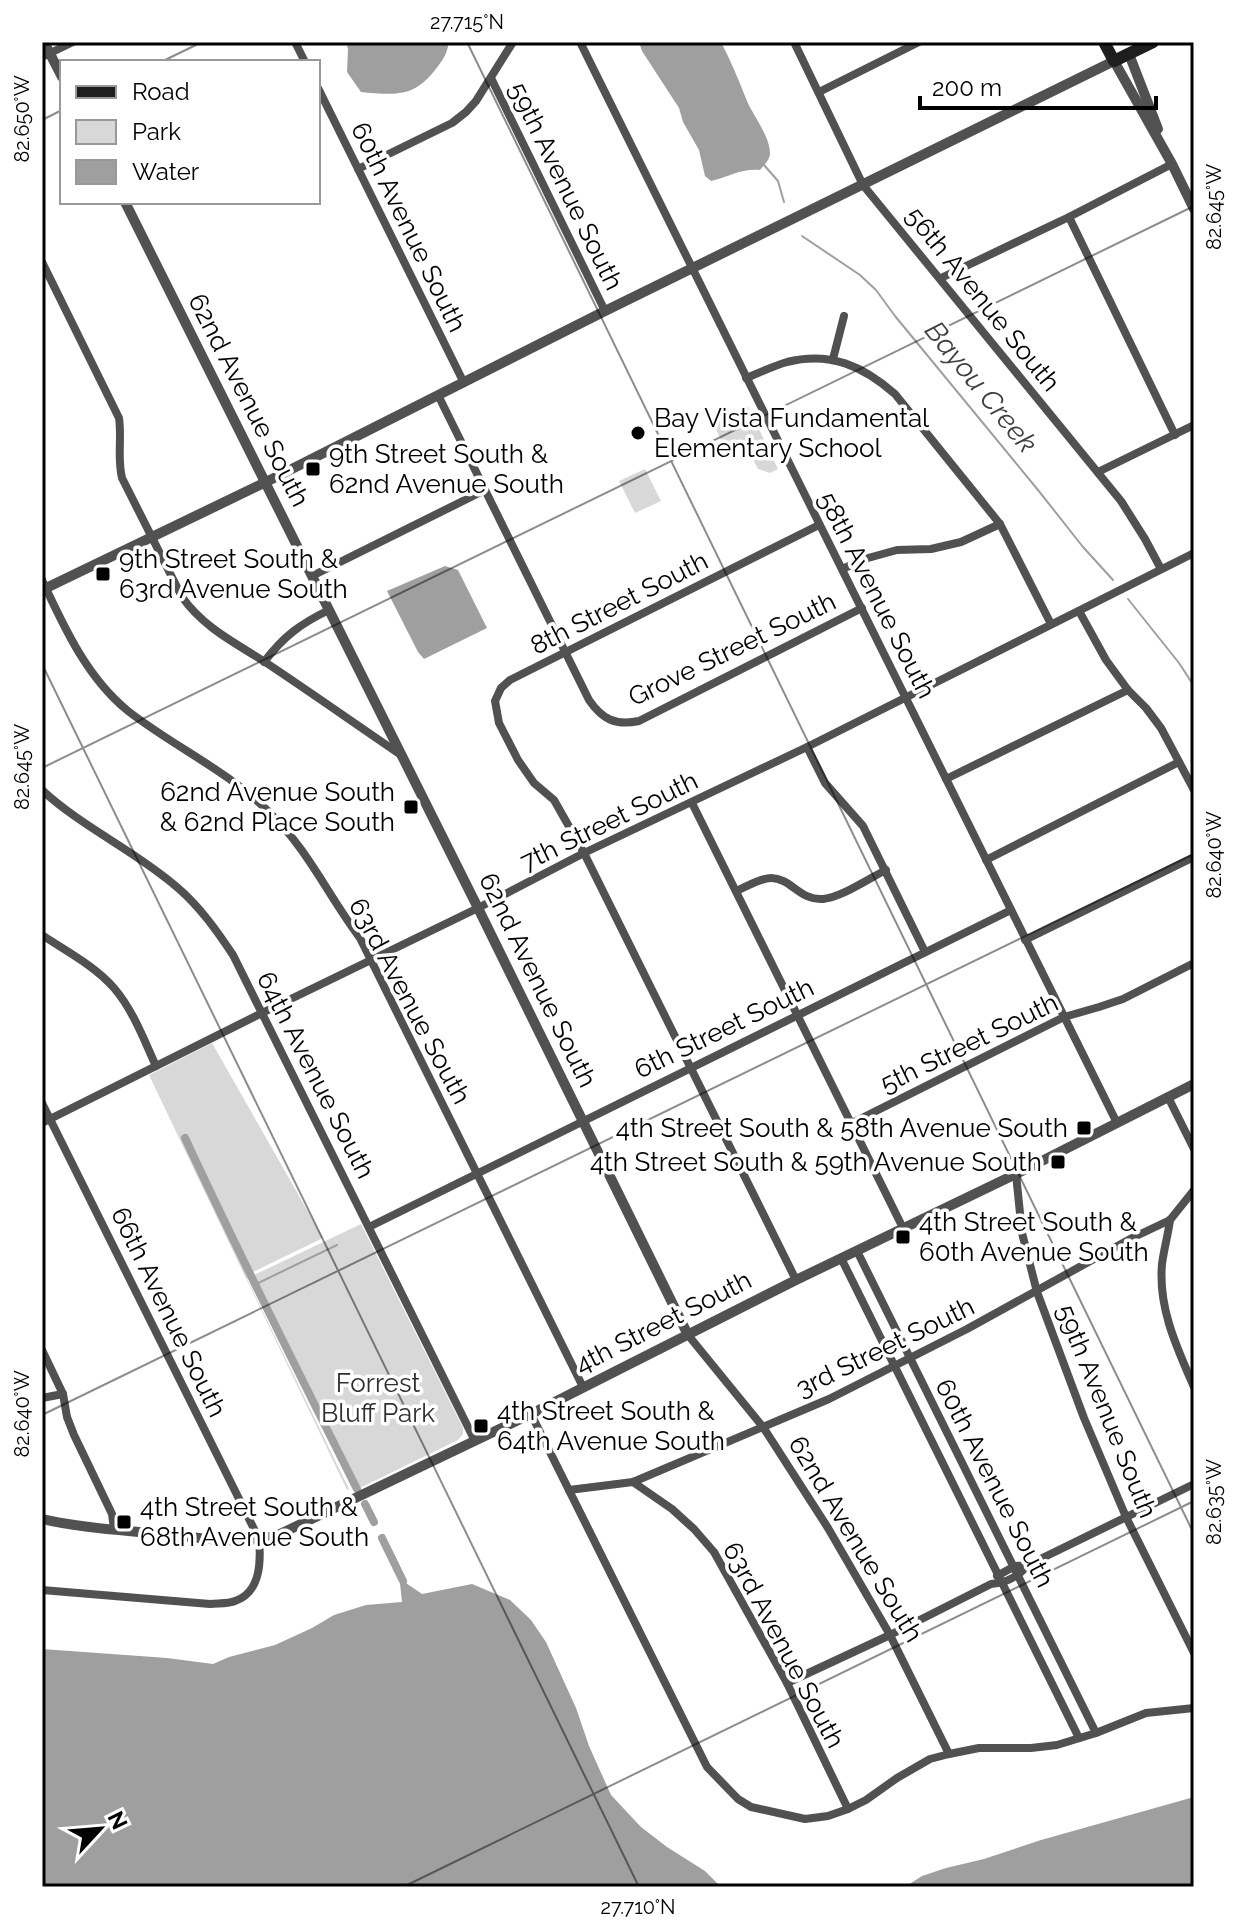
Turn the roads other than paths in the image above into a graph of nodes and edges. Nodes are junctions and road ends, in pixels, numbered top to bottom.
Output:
1 (44, 42) edge
2 (73, 42) edge
3 (295, 42) edge
4 (513, 42) edge
5 (580, 42) edge
6 (794, 42) edge
7 (919, 42) edge
8 (1104, 42) edge
9 (1153, 42) edge
10 (899, 46) edge
11 (1126, 48) edge
12 (46, 55) edge
13 (304, 60) edge
14 (1114, 61) junction
15 (60, 74) edge
16 (491, 78) junction
17 (320, 92) edge
18 (819, 92) junction
19 (1172, 164) junction
20 (358, 169) junction
21 (863, 185) junction
22 (126, 204) edge
23 (1194, 209) edge
24 (1069, 217) junction
25 (42, 262) edge
26 (692, 269) junction
27 (941, 278) junction
28 (605, 311) junction
29 (844, 316) dead end
30 (833, 359) junction
31 (746, 378) junction
32 (464, 383) junction
33 (438, 395) junction
34 (1194, 425) edge
35 (1175, 435) junction
36 (1098, 472) junction
37 (266, 482) junction
38 (485, 490) junction
39 (1000, 524) junction
40 (819, 525) junction
41 (151, 536) junction
42 (1194, 553) edge
43 (842, 569) junction
44 (1161, 569) junction
45 (312, 576) junction
46 (43, 586) edge
47 (862, 608) junction
48 (329, 610) junction
49 (1079, 611) junction
50 (1051, 624) junction
51 (565, 652) junction
52 (264, 662) junction
53 (1128, 690) junction
54 (906, 697) junction
55 (807, 747) junction
56 (402, 756) junction
57 (1179, 762) junction
58 (946, 779) junction
59 (42, 790) edge
60 (1194, 790) edge
61 (692, 803) junction
62 (584, 853) junction
63 (1194, 857) edge
64 (986, 860) junction
65 (886, 870) junction
66 (736, 891) junction
67 (478, 908) junction
68 (1011, 910) junction
69 (42, 935) edge
70 (1025, 940) junction
71 (925, 952) junction
72 (370, 960) junction
73 (1194, 963) edge
74 (262, 1013) junction
75 (796, 1015) junction
76 (1064, 1017) junction
77 (156, 1066) junction
78 (690, 1067) junction
79 (1194, 1084) edge
80 (1168, 1097) junction
81 (42, 1103) edge
82 (583, 1120) junction
83 (46, 1121) edge
84 (1117, 1123) junction
85 (850, 1124) junction
86 (1194, 1149) edge
87 (477, 1173) junction
88 (1016, 1174) junction
89 (1194, 1190) edge
90 (1170, 1220) junction
91 (369, 1227) junction
92 (903, 1228) junction
93 (857, 1251) junction
94 (841, 1258) junction
95 (796, 1280) junction
96 (1037, 1292) junction
97 (688, 1335) junction
98 (42, 1350) edge
99 (910, 1358) junction
100 (895, 1366) junction
101 (583, 1387) junction
102 (1194, 1387) edge
103 (63, 1394) junction
104 (42, 1398) edge
105 (531, 1414) junction
106 (763, 1427) junction
107 (475, 1441) junction
108 (633, 1482) junction
109 (1194, 1484) edge
110 (569, 1490) junction
111 (1126, 1517) junction
112 (42, 1519) edge
113 (114, 1529) junction
114 (259, 1539) junction
115 (1017, 1571) junction
116 (1000, 1579) junction
117 (42, 1590) edge
118 (890, 1635) junction
119 (1194, 1653) edge
120 (787, 1683) junction
121 (1194, 1708) edge
122 (1096, 1733) junction
123 (1079, 1738) junction
124 (949, 1754) junction
125 (848, 1809) junction

1 - 12 street
2 - 12 street
3 - 13 street
4 - 16 street
5 - 26 street, 58th Avenue South
6 - 18 street, 56th Avenue South
7 - 10 street
8 - 14 main road
9 - 11 main road
10 - 18 street
11 - 14 main road
11 - 19 street
12 - 15 street
14 - 19 street
14 - 21 street
16 - 20 street
16 - 28 street, 59th Avenue South
17 - 20 street, 60th Avenue South
18 - 21 street, 56th Avenue South
19 - 23 street
19 - 24 street
20 - 32 street, 60th Avenue South
21 - 26 street
21 - 27 street, 56th Avenue South
22 - 37 street, 62nd Avenue South
24 - 27 street
24 - 35 street
25 - 41 street
26 - 28 street
26 - 31 street, 58th Avenue South
27 - 36 street, 56th Avenue South
28 - 32 street
29 - 30 street
30 - 31 street
30 - 39 street
31 - 40 street, 58th Avenue South
32 - 33 street
33 - 37 street
33 - 38 street
34 - 35 street
35 - 36 street
36 - 44 street, 56th Avenue South
37 - 41 street
37 - 45 street, 62nd Avenue South
38 - 45 street
38 - 51 street
39 - 43 street, Grove Street South
39 - 50 street
40 - 43 street, 58th Avenue South
40 - 51 street, 8th Street South
41 - 46 street
41 - 52 street
42 - 44 street, 7th Street South
43 - 47 street, 58th Avenue South
44 - 49 street, 7th Street South
45 - 48 street, 62nd Avenue South
46 - 72 street, 63rd Avenue South
47 - 51 street, Grove Street South
47 - 54 street, 58th Avenue South
48 - 52 street
48 - 56 street, 62nd Avenue South
49 - 50 street, 7th Street South
49 - 53 street
50 - 54 street, 7th Street South
51 - 62 street, 8th Street South
52 - 56 street
53 - 57 street
53 - 58 street
54 - 55 street, 7th Street South
54 - 58 street, 58th Avenue South
55 - 61 street, 7th Street South
55 - 65 street
56 - 67 street, 62nd Avenue South
57 - 60 street
57 - 64 street
58 - 64 street, 58th Avenue South
59 - 74 street, 64th Avenue South
61 - 62 street, 7th Street South
61 - 66 street
62 - 67 street, 7th Street South
62 - 78 street, 8th Street South
63 - 70 street
64 - 68 street, 58th Avenue South
65 - 66 street
65 - 71 street
66 - 75 street
67 - 72 street, 7th Street South
67 - 82 street, 62nd Avenue South
68 - 70 street, 58th Avenue South
68 - 71 street, 6th Street South
69 - 77 street
70 - 76 street, 58th Avenue South
71 - 75 street, 6th Street South
72 - 74 street, 7th Street South
72 - 87 street, 63rd Avenue South
73 - 76 street, 5th Street South
74 - 77 street, 7th Street South
74 - 91 street, 64th Avenue South
75 - 78 street, 6th Street South
75 - 85 street
76 - 84 street, 58th Avenue South
76 - 85 street, 5th Street South
77 - 83 street, 7th Street South
78 - 82 street, 6th Street South
78 - 95 street, 8th Street South
79 - 80 street, 4th Street South
80 - 84 street, 4th Street South
80 - 86 street
81 - 83 street, 66th Avenue South
82 - 87 street, 6th Street South
82 - 97 street, 62nd Avenue South
83 - 114 street, 66th Avenue South
84 - 88 street, 4th Street South
85 - 92 street
87 - 91 street, 6th Street South
87 - 101 street, 63rd Avenue South
88 - 92 street, 4th Street South
88 - 96 street, 59th Avenue South
89 - 90 street, 3rd Street South
90 - 96 street, 3rd Street South
90 - 102 street
91 - 107 street, 64th Avenue South
92 - 93 street, 4th Street South
93 - 94 street, 4th Street South
93 - 99 street, 60th Avenue South
94 - 95 street, 4th Street South
94 - 100 street, 60th Avenue South
95 - 97 street, 4th Street South
96 - 99 street, 3rd Street South
96 - 111 street, 59th Avenue South
97 - 101 street, 4th Street South
97 - 106 street, 62nd Avenue South
98 - 103 street
99 - 100 street, 3rd Street South
99 - 115 street, 60th Avenue South
100 - 106 street, 3rd Street South
100 - 116 street, 60th Avenue South
101 - 105 street, 4th Street South
103 - 104 street
103 - 113 street
105 - 107 street, 4th Street South
105 - 110 street
106 - 108 street, 3rd Street South
106 - 118 street, 62nd Avenue South
107 - 114 street, 4th Street South
108 - 110 street, 3rd Street South
108 - 120 street, 63rd Avenue South
109 - 111 street
110 - 125 street
111 - 115 street
111 - 119 street, 59th Avenue South
112 - 113 street, 4th Street South
113 - 114 street, 4th Street South
114 - 117 street
115 - 116 street
115 - 122 street, 60th Avenue South
116 - 118 street
116 - 123 street, 60th Avenue South
118 - 120 street
118 - 124 street, 62nd Avenue South
120 - 125 street, 63rd Avenue South
121 - 122 street
122 - 123 street
123 - 124 street
124 - 125 street

